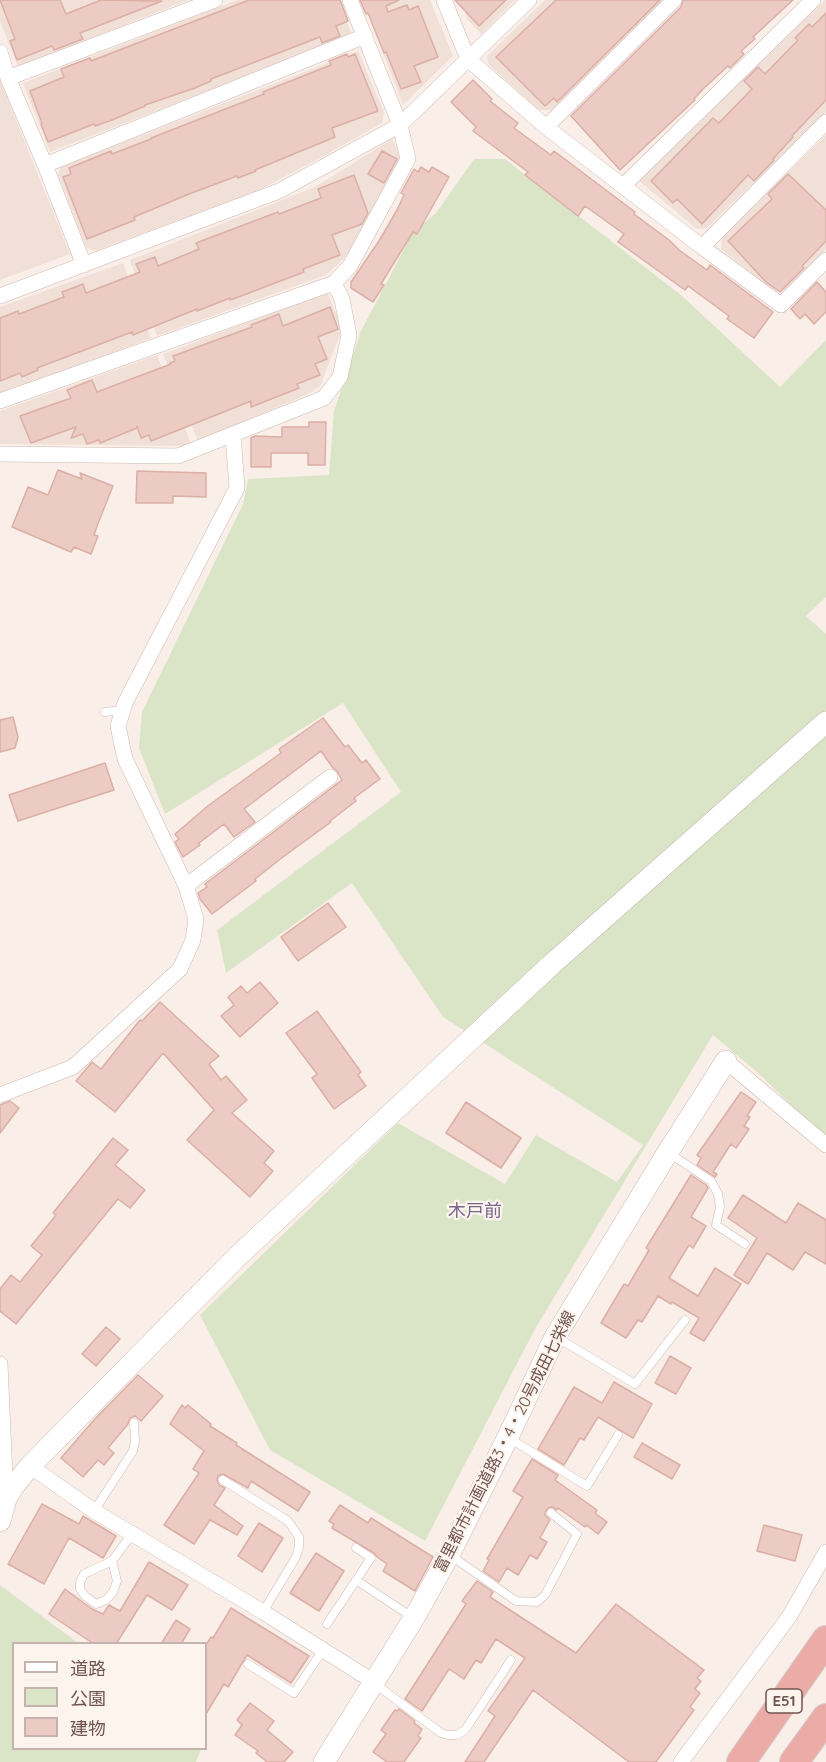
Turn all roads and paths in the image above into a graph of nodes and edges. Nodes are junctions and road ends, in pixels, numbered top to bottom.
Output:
1 (216, 0) edge
2 (350, 0) edge
3 (444, 0) edge
4 (529, 0) edge
5 (674, 0) edge
6 (813, 0) edge
7 (365, 36) junction
8 (0, 52) edge
9 (468, 59) junction
10 (8, 78) junction
11 (826, 122) edge
12 (400, 125) junction
13 (546, 127) junction
14 (45, 165) junction
15 (623, 186) junction
16 (702, 247) junction
17 (826, 260) edge
18 (84, 265) junction
19 (334, 283) junction
20 (0, 295) edge
21 (0, 401) edge
22 (233, 435) junction
23 (0, 454) edge
24 (123, 710) junction
25 (105, 712) dead end
26 (826, 722) edge
27 (330, 777) dead end
28 (186, 886) junction
29 (726, 1061) joint
30 (0, 1095) edge
31 (826, 1145) edge
32 (668, 1152) junction
33 (745, 1244) dead end
34 (685, 1320) dead end
35 (555, 1336) junction
36 (0, 1364) edge
37 (134, 1423) dead end
38 (618, 1435) dead end
39 (508, 1437) junction
40 (30, 1466) junction
41 (223, 1480) dead end
42 (6, 1499) junction
43 (94, 1511) junction
44 (551, 1513) dead end
45 (0, 1521) edge
46 (132, 1534) junction
47 (356, 1548) dead end
48 (826, 1552) edge
49 (449, 1555) junction
50 (112, 1562) junction
51 (356, 1580) junction
52 (262, 1612) junction
53 (414, 1618) junction
54 (327, 1624) dead end
55 (826, 1640) edge
56 (323, 1650) junction
57 (511, 1660) dead end
58 (248, 1664) dead end
59 (374, 1682) junction
60 (826, 1718) edge
61 (324, 1762) edge
62 (681, 1762) edge
63 (741, 1762) edge
64 (794, 1762) edge

1 - 10 street
2 - 7 street
3 - 9 street
4 - 9 street
5 - 13 street
6 - 15 street
7 - 12 street
7 - 14 street
8 - 10 street
9 - 12 street
9 - 13 street
10 - 14 street
11 - 16 street
12 - 18 street
12 - 19 street
13 - 15 street
14 - 18 street
15 - 16 street
16 - 17 street
18 - 20 street
19 - 21 street
19 - 22 street
22 - 23 street
22 - 24 street
24 - 25 lane
24 - 28 street
26 - 40 street
27 - 28 street
28 - 30 street
29 - 31 street
29 - 32 street, 富里都市計画道路3・4・20号成田七栄線
32 - 33 lane
32 - 35 street, 富里都市計画道路3・4・20号成田七栄線
34 - 35 lane
35 - 39 street, 富里都市計画道路3・4・20号成田七栄線
36 - 42 street
37 - 43 lane
38 - 39 lane
39 - 49 street, 富里都市計画道路3・4・20号成田七栄線
40 - 42 street
40 - 43 street
41 - 52 lane
42 - 45 street
43 - 46 street
44 - 49 lane
46 - 50 lane
46 - 52 street
47 - 51 lane
48 - 62 street
49 - 53 street, 富里都市計画道路3・4・20号成田七栄線
50 - 50 lane
51 - 53 lane
51 - 54 lane
52 - 56 street
53 - 59 street, 富里都市計画道路3・4・20号成田七栄線
55 - 63 highway, E51
56 - 58 lane
56 - 59 street
57 - 59 lane
59 - 61 street, 富里都市計画道路3・4・20号成田七栄線
60 - 64 highway, E51

